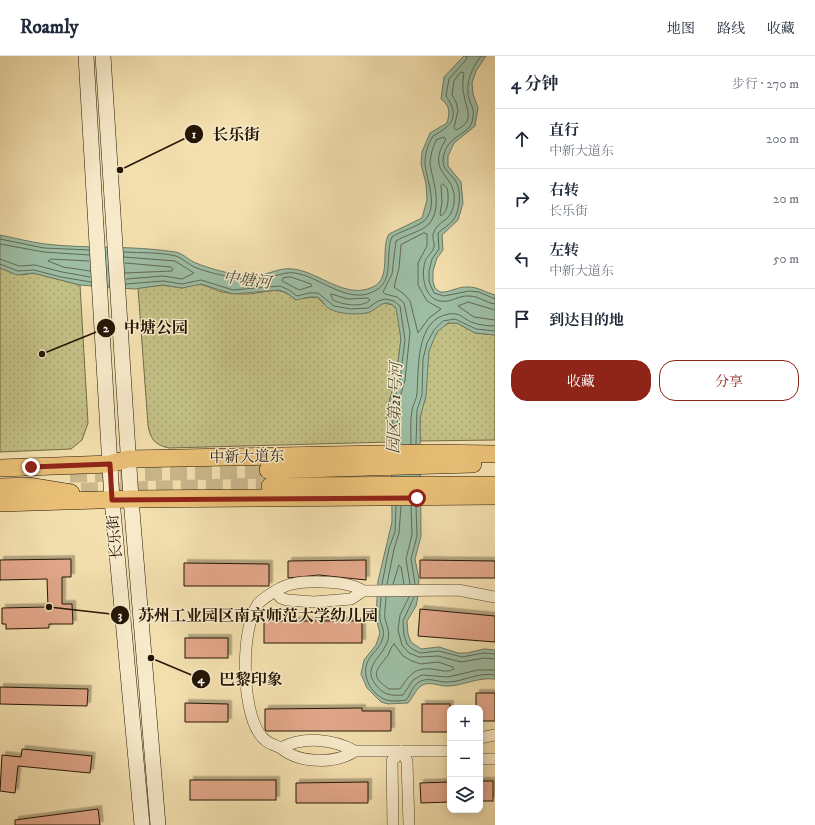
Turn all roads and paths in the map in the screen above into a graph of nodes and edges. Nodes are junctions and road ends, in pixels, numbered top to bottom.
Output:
1 (86, 56) edge
2 (103, 56) edge
3 (495, 454) edge
4 (128, 459) junction
5 (110, 464) junction
6 (495, 464) edge
7 (0, 468) edge
8 (495, 485) edge
9 (0, 487) edge
10 (495, 496) edge
11 (131, 499) junction
12 (112, 500) junction
13 (0, 503) edge
14 (275, 591) junction
15 (368, 591) junction
16 (495, 597) edge
17 (495, 735) edge
18 (483, 737) edge
19 (281, 748) junction
20 (447, 750) edge
21 (355, 751) junction
22 (401, 751) junction
23 (483, 759) edge
24 (495, 759) edge
25 (142, 825) edge
26 (158, 825) edge
27 (393, 825) edge
28 (409, 825) edge

1 - 5 main road, 长乐街
2 - 4 main road, 长乐街
3 - 4 main road, 中新大道东
4 - 5 main road, 中新大道东
4 - 11 main road, 长乐街
5 - 7 main road, 中新大道东
5 - 12 main road, 长乐街
6 - 8 main road
9 - 12 main road
10 - 11 main road
11 - 12 main road
11 - 26 main road, 长乐街
12 - 13 main road
12 - 25 main road, 长乐街
14 - 15 street
14 - 15 street
14 - 19 street
15 - 16 street
17 - 18 street
19 - 21 street
19 - 21 street
20 - 22 street
21 - 22 street
22 - 27 street
22 - 28 street
23 - 24 street

